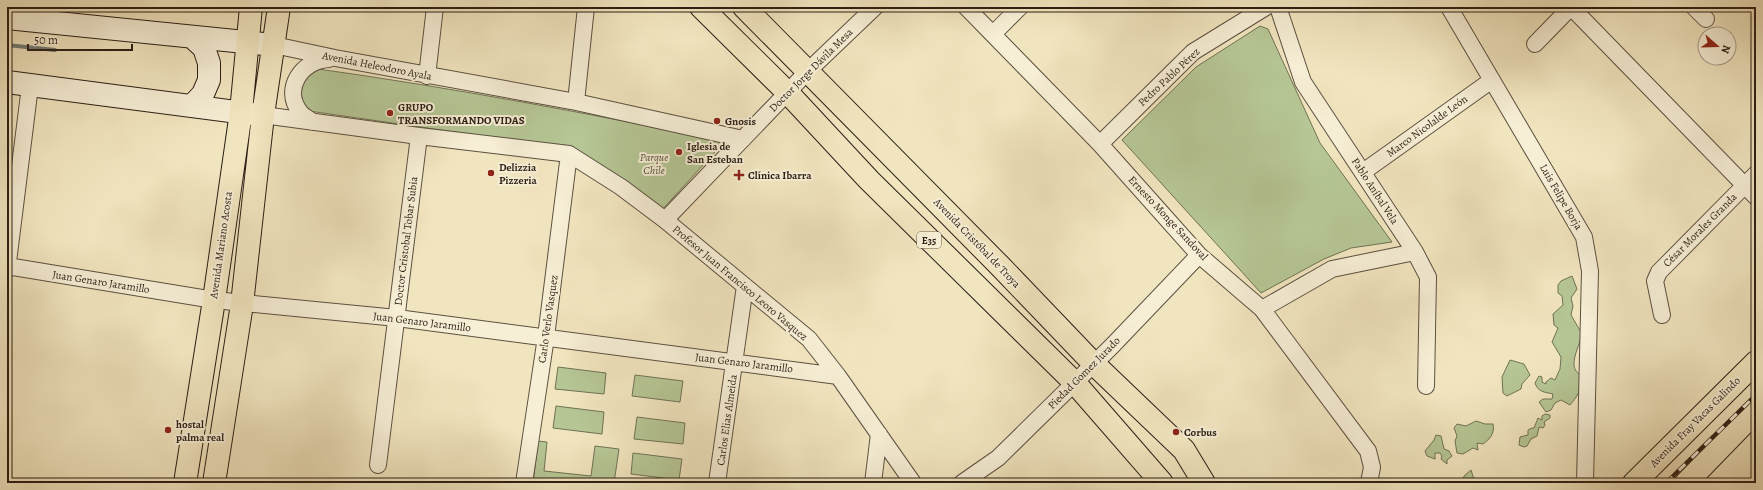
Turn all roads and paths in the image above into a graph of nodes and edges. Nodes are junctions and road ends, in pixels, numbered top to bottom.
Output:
1 (251, 7) edge
2 (279, 7) edge
3 (435, 7) edge
4 (586, 7) edge
5 (701, 7) edge
6 (744, 7) edge
7 (875, 7) edge
8 (966, 7) edge
9 (1020, 7) edge
10 (1266, 7) edge
11 (1278, 7) edge
12 (1449, 7) edge
13 (1571, 7) edge
14 (1694, 7) edge
15 (49, 15) edge
16 (7, 18) edge
17 (1706, 19) dead end
18 (993, 34) junction
19 (192, 37) junction
20 (248, 42) junction
21 (1535, 44) dead end
22 (274, 45) junction
23 (335, 58) junction
24 (808, 71) junction
25 (427, 76) junction
26 (1492, 80) junction
27 (7, 82) edge
28 (30, 86) junction
29 (788, 93) junction
30 (576, 102) junction
31 (192, 106) junction
32 (240, 112) junction
33 (263, 115) junction
34 (312, 122) junction
35 (419, 136) junction
36 (743, 139) junction
37 (1100, 144) junction
38 (569, 154) junction
39 (1363, 172) junction
40 (1756, 174) edge
41 (1744, 185) junction
42 (1756, 197) edge
43 (665, 220) junction
44 (1415, 252) junction
45 (1199, 255) junction
46 (7, 268) edge
47 (745, 286) junction
48 (214, 300) junction
49 (242, 304) junction
50 (1262, 309) junction
51 (1662, 315) dead end
52 (397, 318) junction
53 (546, 337) junction
54 (735, 362) junction
55 (1756, 362) edge
56 (1093, 363) junction
57 (838, 376) junction
58 (1075, 384) junction
59 (1426, 386) dead end
60 (1756, 411) edge
61 (879, 434) junction
62 (378, 465) dead end
63 (185, 483) edge
64 (214, 483) edge
65 (524, 483) edge
66 (717, 483) edge
67 (873, 483) edge
68 (913, 483) edge
69 (962, 483) edge
70 (1162, 483) edge
71 (1204, 483) edge
72 (1369, 483) edge
73 (1585, 483) edge
74 (1634, 483) edge
75 (1686, 483) edge

1 - 20 main road, Avenida Mariano Acosta
2 - 22 main road
3 - 25 street
4 - 30 street
5 - 29 main road, E35
6 - 24 main road, Avenida Cristóbal de Troya
7 - 24 street, Doctor Jorge Dávila Mesa
8 - 18 street, Ernesto Monge Sandoval
9 - 18 street
10 - 37 street, Pedro Pablo Pérez
11 - 39 street, Pablo Aníbal Vela
12 - 26 street, Luis Felipe Borja
13 - 21 street
13 - 41 street
14 - 17 street
15 - 16 main road, Avenida Heleodoro Ayala
15 - 19 main road, Avenida Heleodoro Ayala
18 - 37 street, Ernesto Monge Sandoval
19 - 20 main road, Avenida Heleodoro Ayala
19 - 31 main road
20 - 22 main road, Avenida Heleodoro Ayala
20 - 32 main road, Avenida Mariano Acosta
22 - 23 street, Avenida Heleodoro Ayala
22 - 33 main road
23 - 25 street, Avenida Heleodoro Ayala
23 - 34 street
24 - 29 street, Doctor Jorge Dávila Mesa
24 - 56 main road, Avenida Cristóbal de Troya
25 - 30 street, Avenida Heleodoro Ayala
26 - 39 street, Marco Nicolalde León
26 - 73 street, Luis Felipe Borja
27 - 28 main road
28 - 31 main road
28 - 46 street
29 - 36 street, Doctor Jorge Dávila Mesa
29 - 58 main road, E35
30 - 36 street, Avenida Heleodoro Ayala
31 - 32 main road
32 - 33 main road
32 - 48 main road, Avenida Mariano Acosta
33 - 34 street
33 - 49 main road
34 - 35 street
35 - 38 street
35 - 52 street, Doctor Cristobal Tobar Subia
36 - 43 street, Doctor Jorge Dávila Mesa
37 - 45 street, Ernesto Monge Sandoval
38 - 43 street
38 - 53 street, Carlo Verlo Vasquez
39 - 44 street, Pablo Aníbal Vela
40 - 41 street, César Morales Granda
41 - 42 street
41 - 51 street, César Morales Granda
43 - 47 street, Profesor Juan Francisco Leoro Vasquez
44 - 50 street
44 - 59 street, Pablo Aníbal Vela
45 - 50 street, Ernesto Monge Sandoval
45 - 56 street, Piedad Gomez Jurado
46 - 48 street, Juan Genaro Jaramillo
47 - 54 street, Carlos Elias Almeida
47 - 57 street, Profesor Juan Francisco Leoro Vasquez
48 - 49 street, Juan Genaro Jaramillo
48 - 63 main road, Avenida Mariano Acosta
49 - 52 street, Juan Genaro Jaramillo
49 - 64 main road
50 - 72 street, Ernesto Monge Sandoval
52 - 53 street, Juan Genaro Jaramillo
52 - 62 street, Doctor Cristobal Tobar Subia
53 - 54 street, Juan Genaro Jaramillo
53 - 65 street, Carlo Verlo Vasquez
54 - 57 street, Juan Genaro Jaramillo
54 - 66 street, Carlos Elias Almeida
55 - 74 main road, Avenida Fray Vacas Galindo
56 - 58 street, Piedad Gomez Jurado
56 - 71 main road, Avenida Cristóbal de Troya
57 - 61 street, Profesor Juan Francisco Leoro Vasquez
58 - 69 street, Piedad Gomez Jurado
58 - 70 main road, E35
60 - 75 main road
61 - 67 street
61 - 68 street, Profesor Juan Francisco Leoro Vasquez

